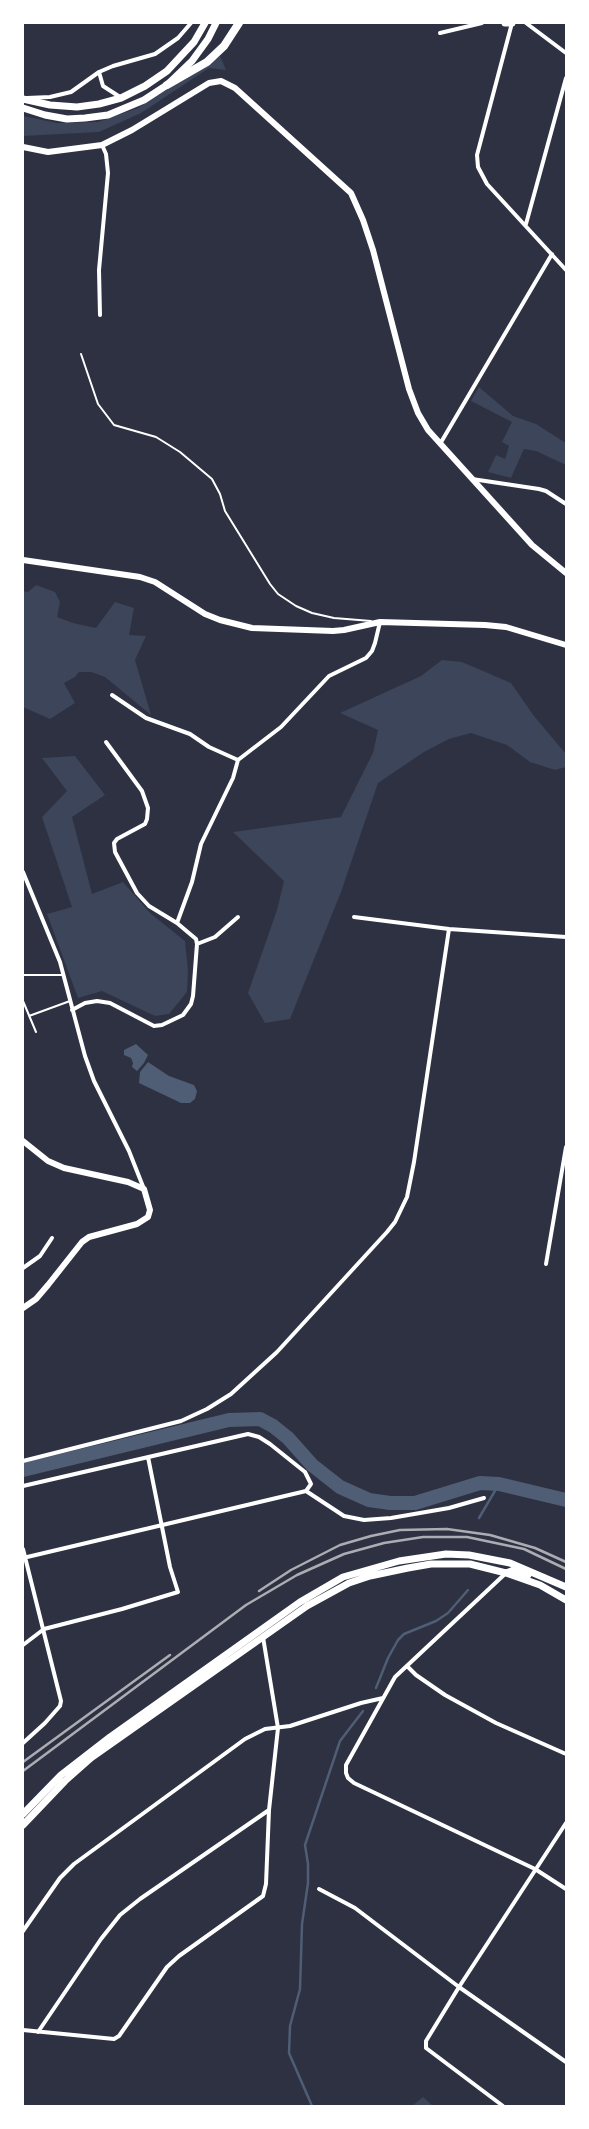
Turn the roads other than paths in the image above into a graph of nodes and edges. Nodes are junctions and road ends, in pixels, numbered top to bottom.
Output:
1 (191, 23) edge
2 (205, 23) edge
3 (216, 23) edge
4 (239, 23) edge
5 (482, 23) edge
6 (505, 23) edge
7 (512, 23) edge
8 (526, 23) edge
9 (440, 33) dead end
10 (566, 53) edge
11 (99, 72) junction
12 (566, 78) edge
13 (167, 85) junction
14 (23, 98) edge
15 (121, 98) junction
16 (23, 108) edge
17 (102, 144) junction
18 (23, 147) edge
19 (526, 224) junction
20 (552, 254) junction
21 (566, 270) edge
22 (100, 315) dead end
23 (81, 354) dead end
24 (440, 444) junction
25 (472, 479) junction
26 (566, 504) edge
27 (23, 560) edge
28 (566, 573) edge
29 (380, 622) junction
30 (566, 645) edge
31 (112, 696) dead end
32 (106, 742) dead end
33 (238, 760) junction
34 (23, 872) edge
35 (238, 917) dead end
36 (354, 917) dead end
37 (177, 923) junction
38 (449, 929) junction
39 (566, 937) edge
40 (197, 944) junction
41 (64, 974) junction
42 (23, 975) edge
43 (23, 1001) edge
44 (70, 1001) junction
45 (72, 1010) junction
46 (29, 1016) junction
47 (36, 1032) dead end
48 (23, 1141) edge
49 (566, 1147) edge
50 (144, 1189) junction
51 (52, 1238) dead end
52 (546, 1264) dead end
53 (23, 1268) edge
54 (23, 1308) edge
55 (148, 1457) junction
56 (23, 1461) edge
57 (23, 1486) edge
58 (306, 1491) junction
59 (484, 1498) dead end
60 (161, 1525) junction
61 (23, 1549) edge
62 (24, 1558) edge
63 (506, 1573) junction
64 (565, 1586) edge
65 (566, 1600) edge
66 (44, 1629) junction
67 (262, 1637) junction
68 (23, 1645) edge
69 (407, 1666) junction
70 (383, 1698) junction
71 (278, 1728) junction
72 (23, 1743) edge
73 (566, 1754) edge
74 (269, 1810) junction
75 (23, 1814) edge
76 (566, 1823) edge
77 (23, 1825) edge
78 (535, 1869) junction
79 (319, 1889) dead end
80 (566, 1889) edge
81 (23, 1931) edge
82 (459, 1986) junction
83 (23, 2030) edge
84 (38, 2032) junction
85 (566, 2062) edge
86 (503, 2106) edge

1 - 11 street
2 - 15 main road
3 - 13 main road
4 - 13 highway
5 - 9 street
6 - 7 main road
7 - 19 street
8 - 10 street
11 - 14 street
11 - 15 street
12 - 19 street
13 - 16 main road
14 - 15 main road
17 - 18 main road
17 - 22 street
17 - 24 main road
19 - 20 street
20 - 21 street
20 - 24 street
23 - 29 lane
24 - 25 main road
25 - 26 street
25 - 28 main road
27 - 29 main road
29 - 30 main road
29 - 33 street
31 - 33 street
32 - 37 street
33 - 37 street
34 - 41 street
35 - 40 street
36 - 38 street
37 - 40 street
38 - 39 street
38 - 56 street
40 - 45 street
41 - 42 lane
41 - 44 street
43 - 46 lane
44 - 45 street
44 - 46 lane
45 - 50 street
46 - 47 lane
48 - 50 main road
49 - 52 street
50 - 54 main road
51 - 53 street
55 - 57 street
55 - 58 street
55 - 60 street
58 - 59 street
58 - 60 street
60 - 62 street
60 - 66 street
61 - 62 street
62 - 66 street
63 - 64 main road
63 - 65 main road
63 - 67 main road
63 - 69 street
64 - 75 main road
66 - 68 street
66 - 72 street
67 - 71 street
67 - 77 main road
69 - 70 street
69 - 73 street
70 - 71 street
70 - 78 street
71 - 74 street
71 - 81 street
74 - 84 street
74 - 84 street
76 - 78 street
78 - 80 street
78 - 82 street
79 - 82 street
82 - 85 street
82 - 86 street
83 - 84 street

